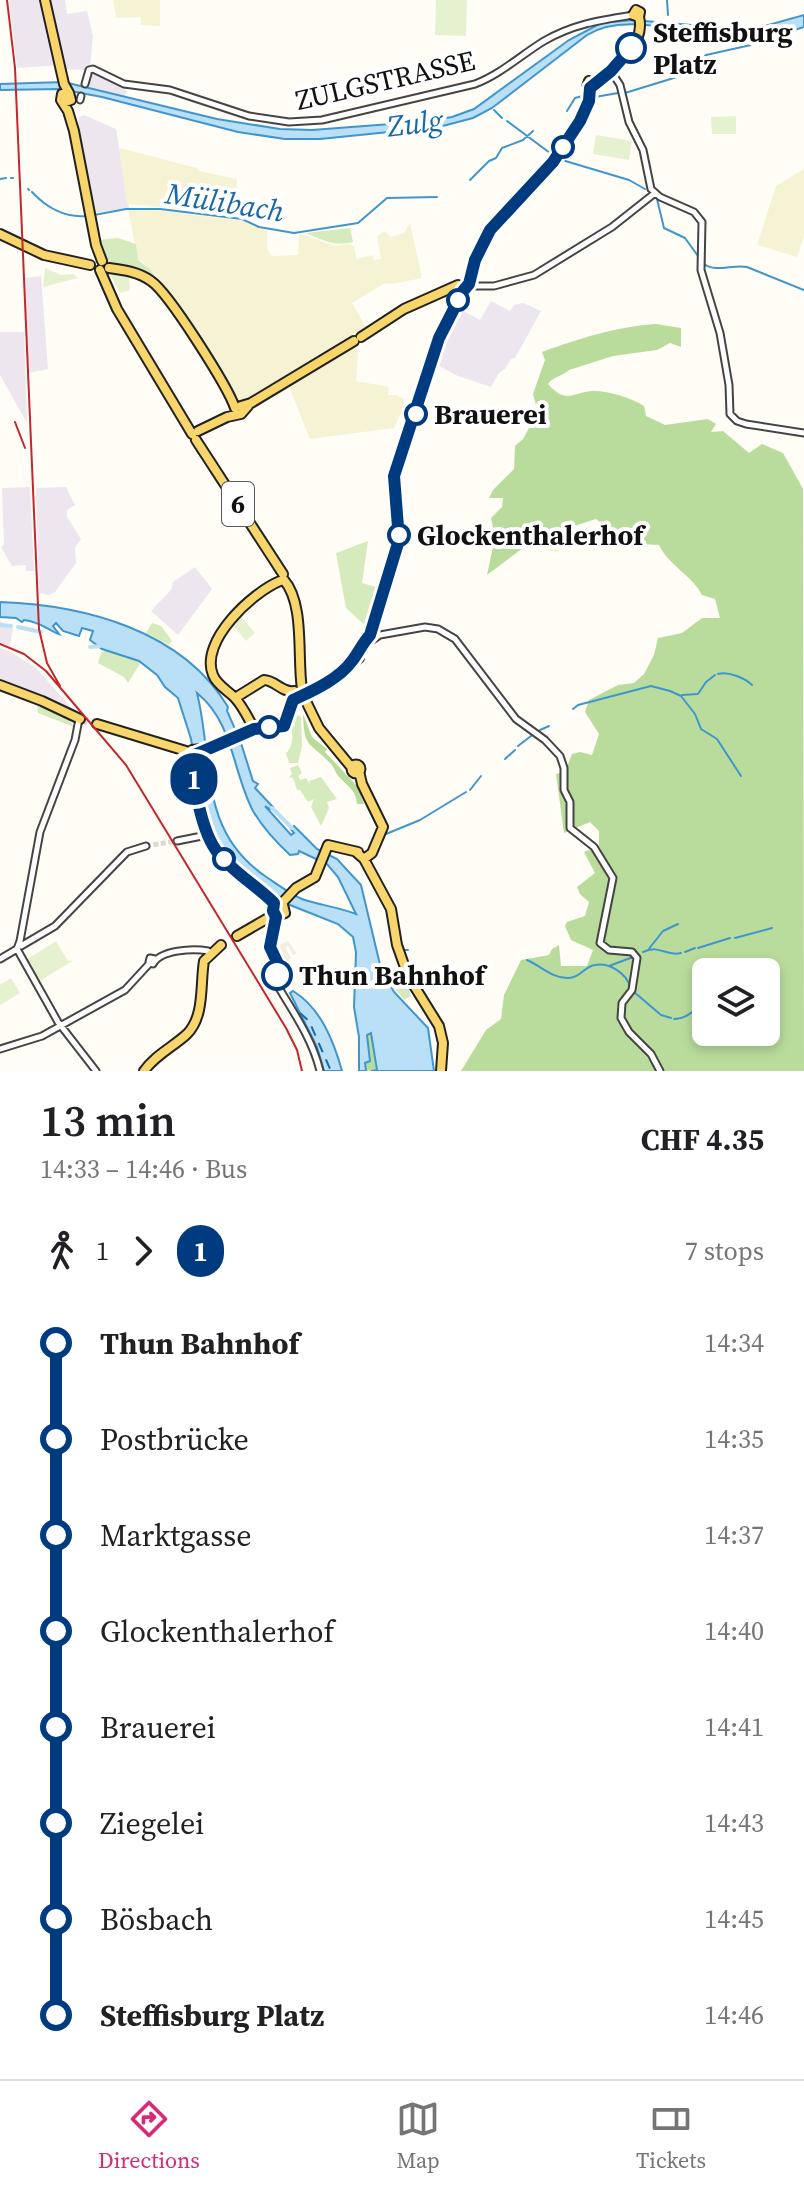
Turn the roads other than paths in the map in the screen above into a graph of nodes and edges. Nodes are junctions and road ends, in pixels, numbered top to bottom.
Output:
1 (45, 0) edge
2 (632, 0) edge
3 (638, 18) junction
4 (611, 71) junction
5 (85, 84) dead end
6 (655, 193) junction
7 (3, 233) edge
8 (100, 266) junction
9 (464, 286) junction
10 (120, 312) junction
11 (236, 409) junction
12 (804, 433) edge
13 (198, 435) junction
14 (279, 577) junction
15 (361, 652) junction
16 (0, 685) edge
17 (301, 692) junction
18 (236, 699) junction
19 (79, 719) joint
20 (97, 724) tunnel mouth
21 (193, 754) junction
22 (208, 835) junction
23 (177, 841) tunnel mouth
24 (146, 846) tunnel mouth
25 (365, 855) junction
26 (278, 909) junction
27 (237, 936) dead end
28 (19, 949) junction
29 (208, 953) joint
30 (0, 959) edge
31 (60, 1025) junction
32 (0, 1049) edge
33 (96, 1071) edge
34 (144, 1071) edge
35 (320, 1071) edge
36 (441, 1071) edge
37 (660, 1071) edge

1 - 8 main road, 6
2 - 3 main road
3 - 4 main road
3 - 5 street, ZULGSTRASSE
4 - 6 street
4 - 9 main road
6 - 9 street
6 - 12 street
7 - 8 main road
8 - 10 main road, 6
8 - 10 main road, 6
8 - 11 main road
9 - 11 main road
9 - 15 main road
10 - 13 main road, 6
11 - 13 main road
13 - 14 main road, 6
14 - 17 main road
14 - 18 main road
15 - 17 main road
15 - 37 street
16 - 19 main road
17 - 18 main road
17 - 25 main road
18 - 21 main road
19 - 28 street
20 - 21 main road
21 - 22 main road
22 - 23 street
22 - 26 main road
24 - 28 street
25 - 26 main road
25 - 36 main road
26 - 27 main road
26 - 35 street
28 - 30 street
28 - 31 street
29 - 31 street
29 - 34 main road
31 - 32 street
31 - 33 street

